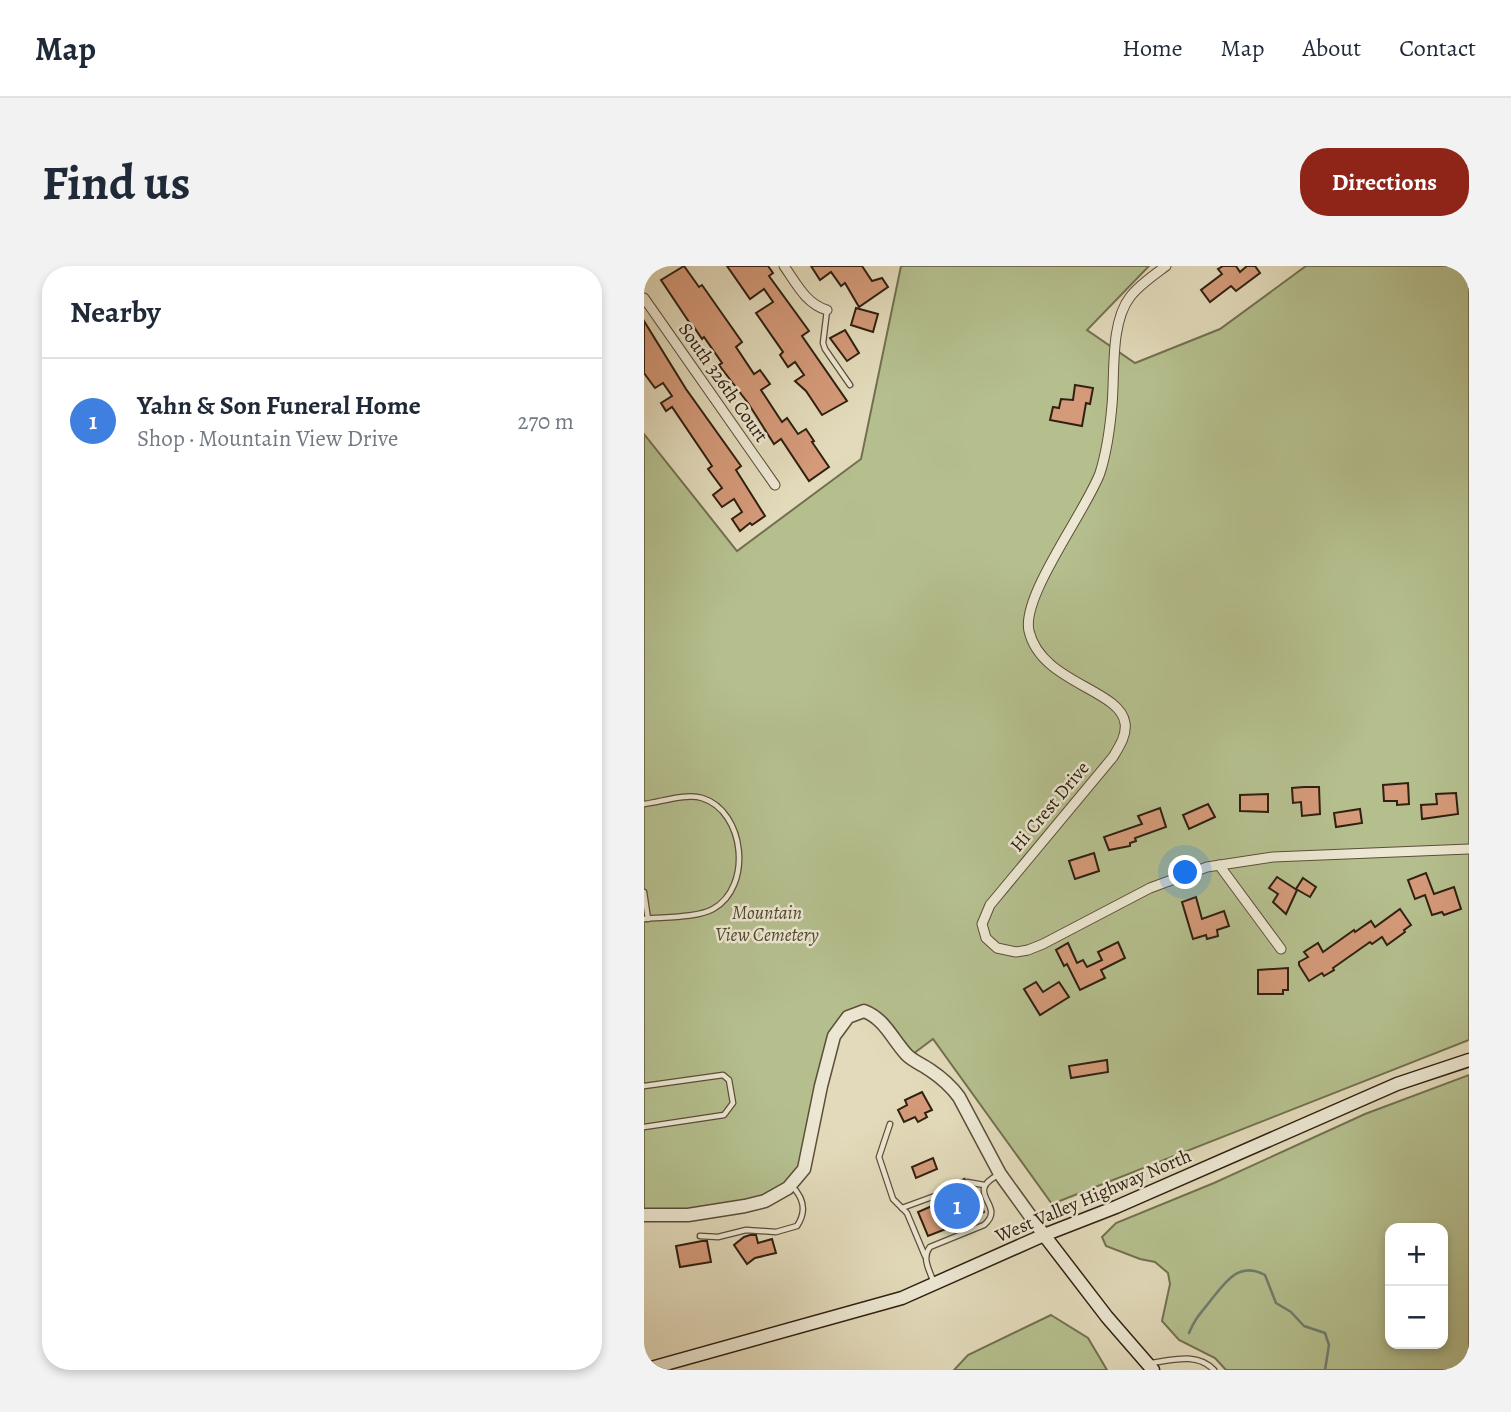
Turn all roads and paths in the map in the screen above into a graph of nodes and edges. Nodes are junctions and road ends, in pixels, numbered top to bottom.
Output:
1 (784, 266) edge
2 (1166, 266) edge
3 (644, 298) edge
4 (827, 310) joint
5 (850, 385) dead end
6 (775, 485) dead end
7 (644, 804) edge
8 (1469, 849) edge
9 (1219, 865) junction
10 (644, 892) edge
11 (646, 919) edge
12 (1282, 949) dead end
13 (1469, 1060) edge
14 (644, 1086) edge
15 (890, 1124) dead end
16 (644, 1127) edge
17 (1000, 1174) junction
18 (967, 1182) dead end
19 (790, 1185) junction
20 (984, 1185) junction
21 (943, 1193) dead end
22 (902, 1208) junction
23 (644, 1215) edge
24 (1044, 1235) junction
25 (700, 1236) dead end
26 (925, 1256) junction
27 (934, 1283) junction
28 (1150, 1367) edge
29 (644, 1370) edge
30 (1214, 1370) edge

1 - 4 street
2 - 9 street, Hi Crest Drive
3 - 6 street, South 326th Court
4 - 5 lane
7 - 11 lane
8 - 9 street, Hi Crest Drive
9 - 12 street
10 - 11 lane
13 - 24 main road, West Valley Highway North
14 - 16 lane
15 - 22 lane
17 - 19 main road
17 - 20 lane
17 - 24 main road
18 - 20 lane
19 - 23 main road
19 - 25 lane
20 - 26 lane
21 - 22 lane
22 - 26 lane
24 - 27 main road, West Valley Highway North
24 - 28 main road
26 - 27 lane
27 - 29 main road, West Valley Highway North
28 - 30 lane

